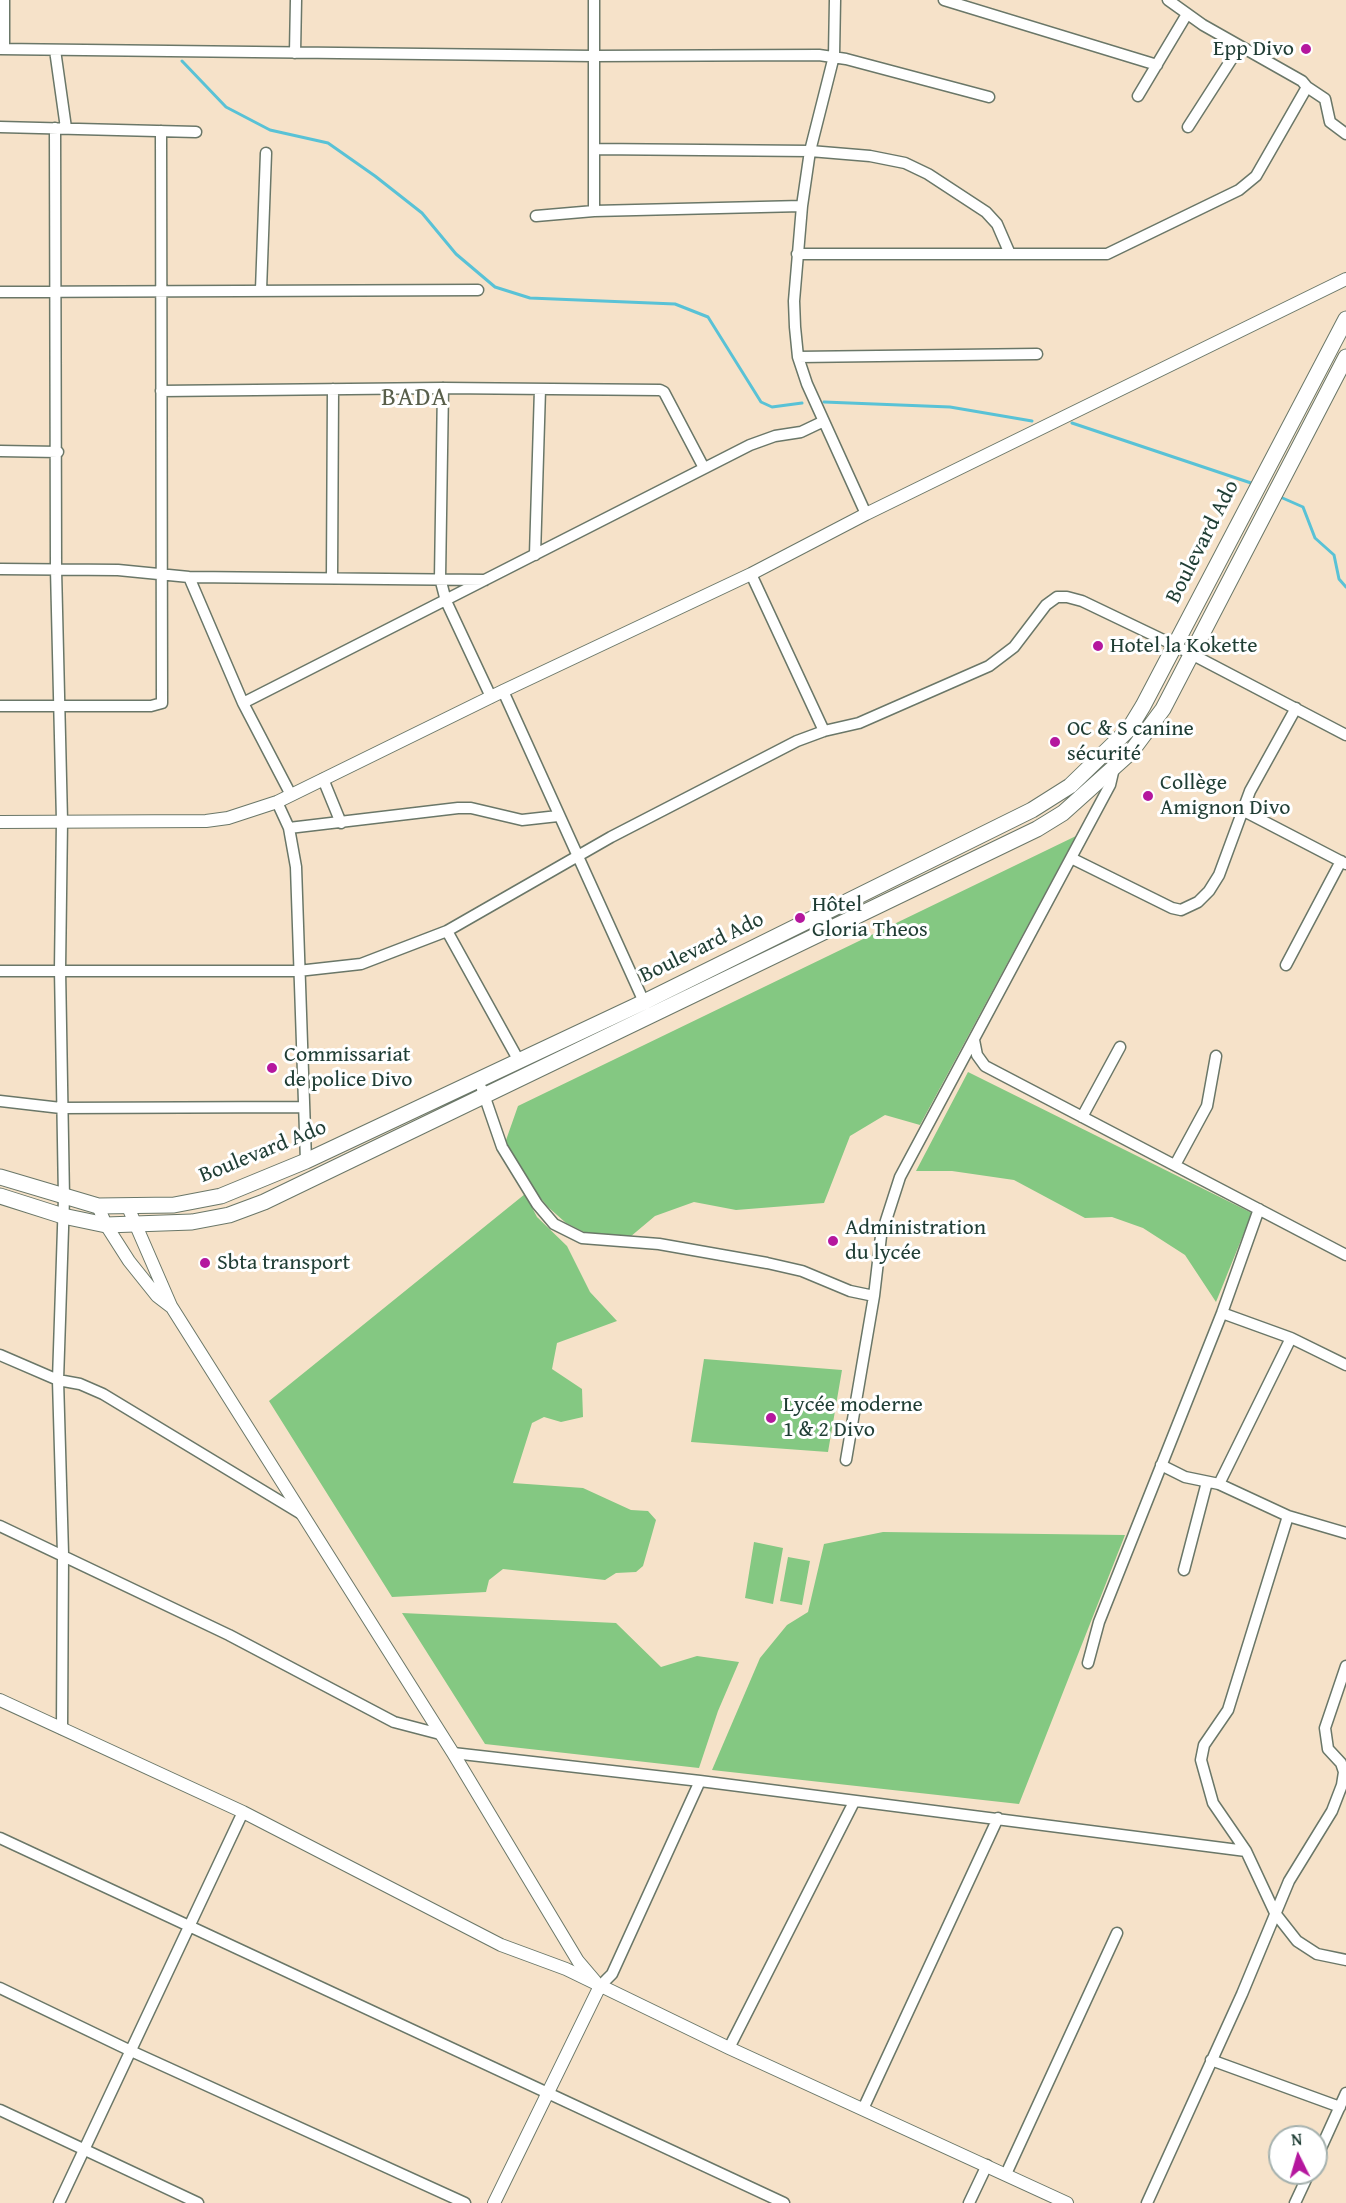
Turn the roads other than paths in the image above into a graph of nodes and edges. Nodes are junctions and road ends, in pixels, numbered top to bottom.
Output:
1 (4, 0) edge
2 (296, 0) edge
3 (594, 0) edge
4 (835, 0) edge
5 (944, 0) edge
6 (1168, 0) edge
7 (1187, 14) junction
8 (1240, 46) junction
9 (2, 49) edge
10 (55, 50) junction
11 (295, 53) junction
12 (593, 56) junction
13 (834, 56) junction
14 (1157, 65) junction
15 (1307, 87) junction
16 (1138, 96) dead end
17 (989, 97) dead end
18 (1188, 127) dead end
19 (0, 128) edge
20 (61, 128) junction
21 (161, 130) junction
22 (196, 132) dead end
23 (1346, 134) edge
24 (594, 149) junction
25 (810, 151) junction
26 (267, 153) dead end
27 (802, 206) junction
28 (594, 211) junction
29 (536, 216) dead end
30 (797, 254) junction
31 (1010, 254) junction
32 (1346, 279) edge
33 (161, 290) junction
34 (261, 290) junction
35 (478, 290) dead end
36 (57, 291) junction
37 (0, 292) edge
38 (1346, 319) edge
39 (1037, 354) dead end
40 (798, 357) junction
41 (1346, 357) edge
42 (443, 388) junction
43 (333, 389) junction
44 (540, 389) junction
45 (161, 391) junction
46 (822, 422) junction
47 (0, 451) edge
48 (58, 452) junction
49 (705, 468) junction
50 (866, 514) junction
51 (535, 555) junction
52 (0, 569) edge
53 (57, 569) junction
54 (163, 574) junction
55 (751, 574) junction
56 (189, 577) junction
57 (332, 577) junction
58 (440, 578) junction
59 (486, 580) junction
60 (446, 601) junction
61 (1176, 646) junction
62 (1192, 655) junction
63 (503, 691) junction
64 (491, 697) junction
65 (243, 703) junction
66 (59, 705) junction
67 (0, 706) edge
68 (1296, 708) junction
69 (824, 731) junction
70 (1346, 735) edge
71 (1114, 768) junction
72 (323, 779) junction
73 (291, 795) junction
74 (277, 802) junction
75 (1242, 810) junction
76 (558, 816) junction
77 (62, 821) junction
78 (0, 822) edge
79 (341, 824) junction
80 (289, 828) junction
81 (577, 857) junction
82 (1071, 858) junction
83 (1344, 862) edge
84 (447, 931) junction
85 (1286, 965) dead end
86 (60, 969) junction
87 (0, 971) edge
88 (298, 971) junction
89 (644, 1002) junction
90 (974, 1040) junction
91 (1120, 1047) dead end
92 (1216, 1056) dead end
93 (519, 1062) junction
94 (478, 1080) junction
95 (485, 1096) junction
96 (0, 1101) edge
97 (303, 1107) junction
98 (61, 1108) junction
99 (1082, 1117) junction
100 (306, 1161) junction
101 (1175, 1165) junction
102 (0, 1177) edge
103 (0, 1196) edge
104 (64, 1198) junction
105 (98, 1206) junction
106 (128, 1207) junction
107 (1259, 1209) junction
108 (63, 1216) junction
109 (135, 1223) junction
110 (106, 1225) junction
111 (1346, 1255) edge
112 (874, 1296) junction
113 (171, 1306) junction
114 (1222, 1313) junction
115 (1291, 1338) junction
116 (0, 1355) edge
117 (1346, 1365) edge
118 (58, 1380) junction
119 (846, 1460) dead end
120 (1161, 1465) junction
121 (1207, 1482) junction
122 (1219, 1484) junction
123 (305, 1516) junction
124 (1288, 1516) junction
125 (0, 1526) edge
126 (1346, 1533) edge
127 (63, 1554) junction
128 (1184, 1570) dead end
129 (1088, 1663) dead end
130 (1346, 1666) edge
131 (0, 1700) edge
132 (62, 1729) junction
133 (440, 1734) junction
134 (453, 1753) junction
135 (700, 1781) junction
136 (854, 1802) junction
137 (243, 1812) junction
138 (998, 1818) junction
139 (0, 1838) edge
140 (1246, 1851) junction
141 (1275, 1913) junction
142 (191, 1925) junction
143 (1117, 1933) dead end
144 (1346, 1960) edge
145 (600, 1986) junction
146 (0, 1988) edge
147 (729, 2048) junction
148 (131, 2051) junction
149 (1211, 2060) junction
150 (548, 2092) junction
151 (1346, 2093) edge
152 (863, 2109) junction
153 (0, 2110) edge
154 (1340, 2115) edge
155 (1328, 2137) edge
156 (85, 2150) junction
157 (987, 2165) junction
158 (1006, 2174) junction
159 (1303, 2185) edge
160 (59, 2203) edge
161 (198, 2203) edge
162 (465, 2203) edge
163 (494, 2203) edge
164 (784, 2203) edge
165 (969, 2203) edge
166 (1067, 2203) edge
167 (1147, 2203) edge
168 (1295, 2203) edge

1 - 9 street
2 - 11 street
3 - 12 street
4 - 13 street
5 - 14 street
6 - 7 street
7 - 8 street
7 - 14 street
8 - 15 street
8 - 18 street
9 - 10 street
10 - 11 street
10 - 20 street
11 - 12 street
12 - 13 street
12 - 24 street
13 - 17 street
13 - 25 street
14 - 16 street
15 - 23 street
15 - 31 street
19 - 20 street
20 - 21 street
20 - 36 street
21 - 22 street
21 - 33 street
24 - 25 street
24 - 28 street
25 - 27 street
25 - 31 street
26 - 34 street
27 - 28 street
27 - 30 street
28 - 29 street
30 - 31 street
30 - 40 street
32 - 50 street
33 - 34 street
33 - 36 street
33 - 45 street
34 - 35 street
36 - 37 street
36 - 48 street
38 - 61 main road, Boulevard Ado
39 - 40 street
40 - 46 street
41 - 62 main road, Boulevard Ado
42 - 43 street
42 - 44 street
42 - 58 street
43 - 45 street
43 - 57 street
44 - 49 street
44 - 51 street
45 - 54 street
46 - 49 street
46 - 50 street
47 - 48 street
48 - 53 street
49 - 51 street
50 - 55 street
51 - 59 street
52 - 53 street
53 - 54 street
53 - 66 street
54 - 56 street
54 - 66 street
55 - 63 street
55 - 69 street
56 - 57 street
56 - 65 street
57 - 58 street
58 - 59 street
58 - 60 street
59 - 60 street
60 - 64 street
60 - 65 street
61 - 62 street
61 - 69 street
61 - 89 main road, Boulevard Ado
62 - 68 street
62 - 71 main road, Boulevard Ado
63 - 64 street
63 - 76 street
64 - 72 street
65 - 73 street
66 - 67 street
66 - 77 street
68 - 70 street
68 - 75 street
69 - 81 street
71 - 82 street
71 - 95 main road, Boulevard Ado
72 - 73 street
72 - 79 street
73 - 74 street
74 - 77 street
74 - 80 street
75 - 82 street
75 - 83 street
76 - 79 street
76 - 81 street
77 - 78 street
77 - 86 street
79 - 80 street
80 - 88 street
81 - 84 street
81 - 89 street
82 - 90 street
83 - 85 street
84 - 88 street
84 - 93 street
86 - 87 street
86 - 88 street
86 - 98 street
88 - 97 street
89 - 93 main road, Boulevard Ado
90 - 99 street
90 - 112 street
91 - 99 street
92 - 101 street
93 - 94 main road, Boulevard Ado
94 - 95 street
94 - 100 main road, Boulevard Ado
95 - 109 main road, Boulevard Ado
95 - 112 street
96 - 98 street
97 - 98 street
97 - 100 street
98 - 104 street
99 - 101 street
100 - 106 main road, Boulevard Ado
101 - 107 street
102 - 104 main road, Boulevard Ado
103 - 108 main road, Boulevard Ado
104 - 105 main road, Boulevard Ado
104 - 108 street
105 - 106 main road, Boulevard Ado
105 - 110 street
106 - 109 street
107 - 111 street
107 - 114 street
108 - 110 main road, Boulevard Ado
108 - 118 street
109 - 110 main road, Boulevard Ado
109 - 113 street
110 - 113 street
112 - 119 street
113 - 123 street
114 - 115 street
114 - 120 street
115 - 117 street
115 - 122 street
116 - 118 street
118 - 123 street
118 - 127 street
120 - 121 street
120 - 129 street
121 - 122 street
121 - 128 street
122 - 124 street
123 - 133 street
124 - 126 street
124 - 140 street
125 - 127 street
127 - 132 street
127 - 133 street
130 - 141 street
131 - 132 street
132 - 137 street
133 - 134 street
134 - 135 street
134 - 145 street
135 - 136 street
135 - 145 street
136 - 138 street
136 - 147 street
137 - 142 street
137 - 145 street
138 - 140 street
138 - 152 street
139 - 142 street
140 - 141 street
141 - 144 street
141 - 149 street
142 - 148 street
142 - 150 street
143 - 158 street
145 - 147 street
145 - 150 street
146 - 148 street
147 - 152 street
148 - 156 street
148 - 162 street
149 - 154 street
149 - 167 street
150 - 163 street
150 - 164 street
151 - 154 street
152 - 157 street
153 - 156 street
154 - 155 street
156 - 160 street
156 - 161 street
157 - 158 street
157 - 165 street
158 - 166 street
159 - 168 street

